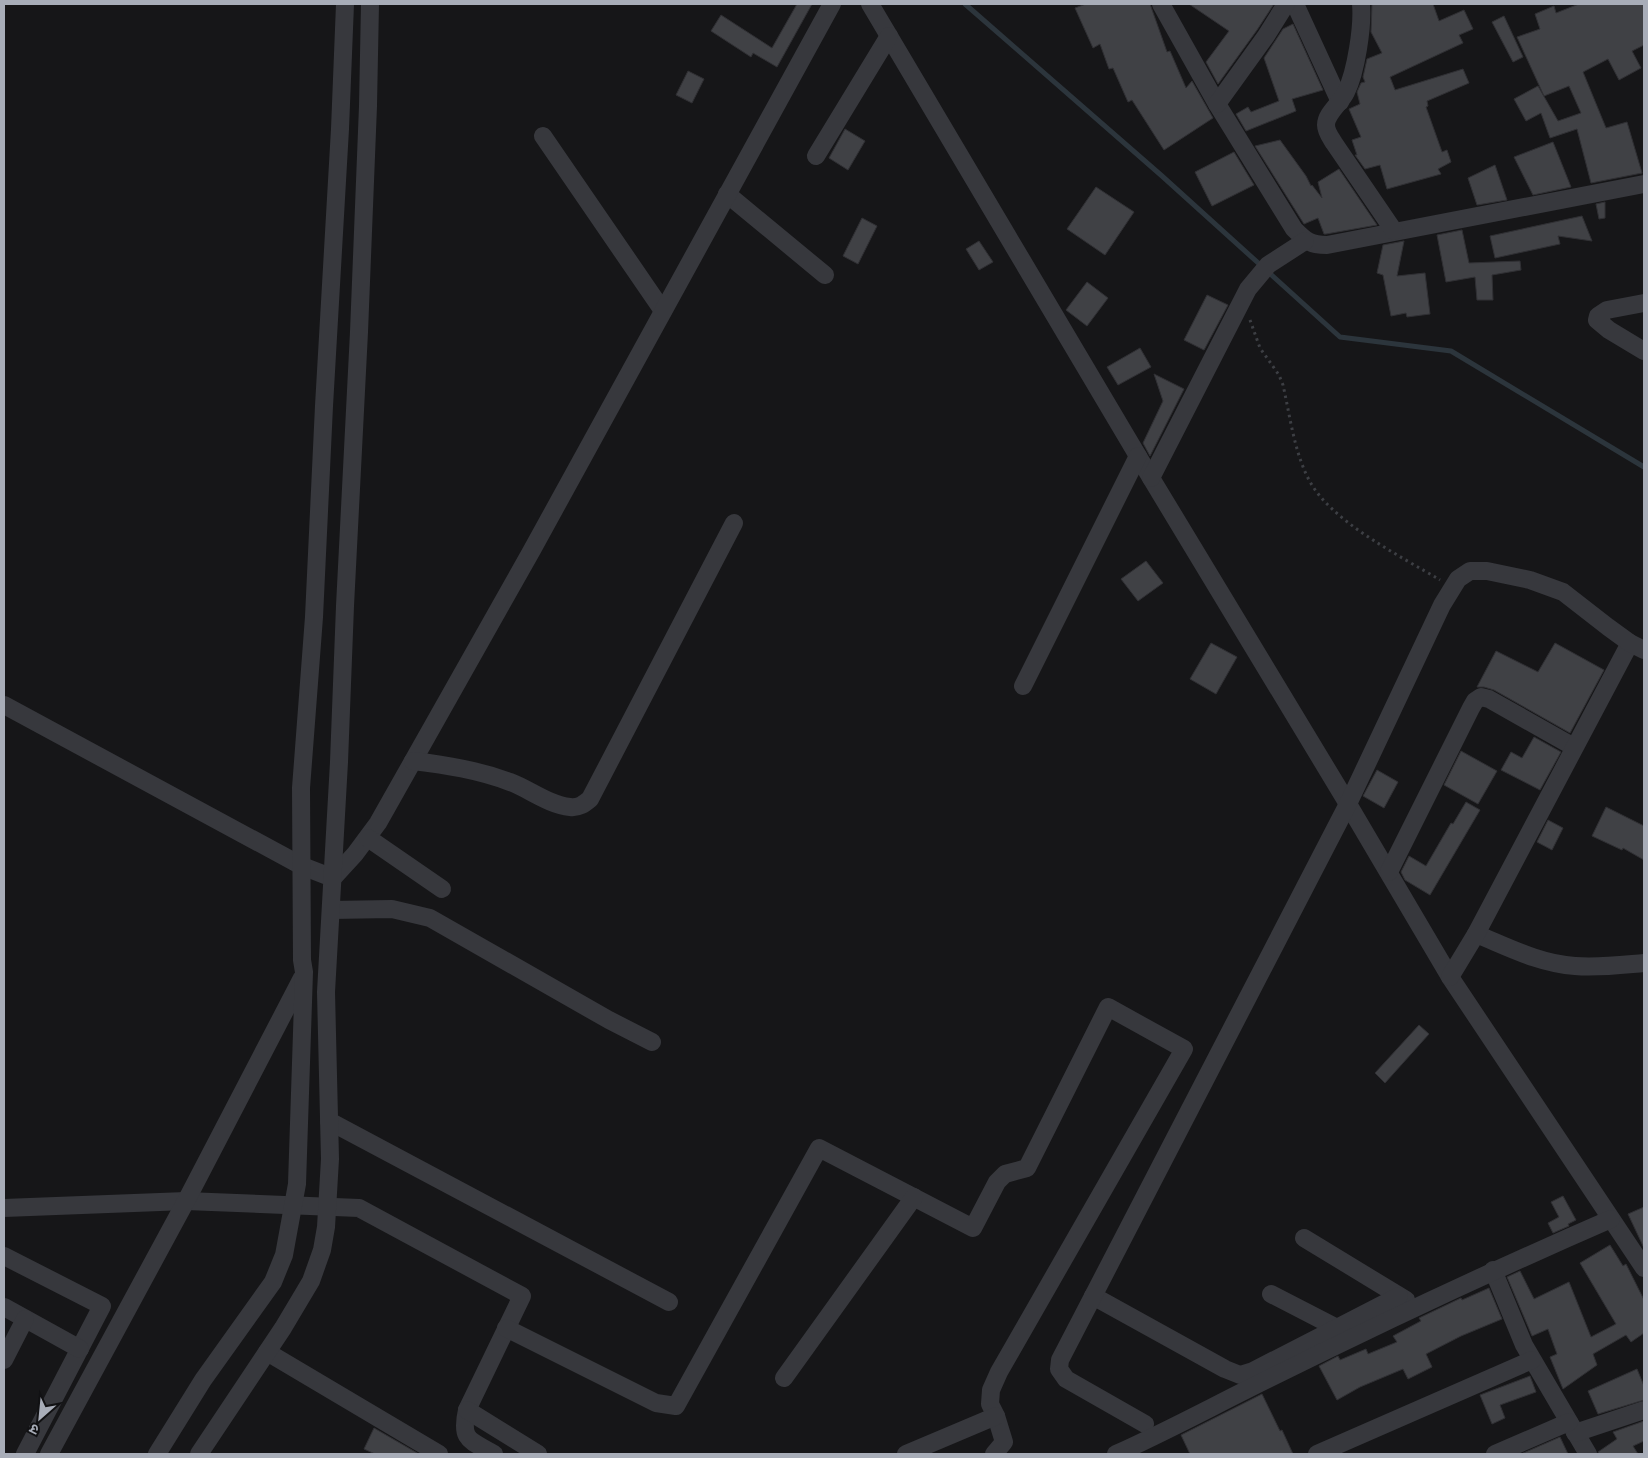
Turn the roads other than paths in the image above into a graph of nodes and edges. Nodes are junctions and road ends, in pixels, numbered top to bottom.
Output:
1 (345, 4) edge
2 (370, 4) edge
3 (832, 4) edge
4 (870, 4) edge
5 (1161, 4) edge
6 (1286, 4) edge
7 (1295, 4) edge
8 (1366, 5) edge
9 (890, 36) junction
10 (1340, 102) junction
11 (1217, 104) junction
12 (543, 136) dead end
13 (816, 156) dead end
14 (1644, 184) edge
15 (727, 194) junction
16 (1394, 231) junction
17 (1305, 241) junction
18 (825, 275) dead end
19 (1644, 303) edge
20 (663, 311) junction
21 (1644, 351) edge
22 (1138, 456) junction
23 (1151, 478) junction
24 (734, 523) dead end
25 (1637, 646) edge
26 (1023, 686) dead end
27 (4, 705) edge
28 (1574, 747) junction
29 (413, 761) junction
30 (1348, 804) junction
31 (368, 838) junction
32 (302, 866) junction
33 (1389, 872) junction
34 (333, 878) junction
35 (442, 890) dead end
36 (331, 910) junction
37 (1476, 934) junction
38 (328, 956) junction
39 (1644, 963) edge
40 (304, 972) junction
41 (1450, 977) junction
42 (652, 1042) dead end
43 (329, 1121) junction
44 (914, 1197) junction
45 (186, 1201) junction
46 (293, 1205) junction
47 (328, 1207) junction
48 (4, 1208) edge
49 (1611, 1219) junction
50 (1304, 1238) dead end
51 (4, 1256) edge
52 (1644, 1268) edge
53 (1493, 1270) junction
54 (1271, 1294) dead end
55 (1093, 1296) junction
56 (669, 1302) dead end
57 (4, 1308) edge
58 (25, 1319) junction
59 (506, 1328) junction
60 (1337, 1328) junction
61 (80, 1349) junction
62 (267, 1352) junction
63 (4, 1360) edge
64 (1532, 1360) junction
65 (784, 1378) dead end
66 (467, 1410) junction
67 (1644, 1410) edge
68 (996, 1416) junction
69 (1145, 1424) dead end
70 (1572, 1428) junction
71 (1344, 1449) edge
72 (25, 1454) edge
73 (49, 1454) edge
74 (157, 1454) edge
75 (199, 1454) edge
76 (439, 1454) edge
77 (494, 1454) edge
78 (538, 1454) edge
79 (906, 1454) edge
80 (994, 1454) edge
81 (1116, 1454) edge
82 (1318, 1454) edge
83 (1495, 1454) edge
84 (1588, 1454) edge

1 - 32 street
2 - 34 street
3 - 15 street
4 - 9 street
5 - 11 street
6 - 11 street
7 - 10 street
8 - 10 street
9 - 13 street
9 - 22 street
10 - 16 street
11 - 17 street
12 - 20 street
14 - 16 street
15 - 18 street
15 - 20 street
16 - 17 street
17 - 23 street
19 - 21 street
20 - 29 street
22 - 23 street
22 - 26 street
23 - 30 street
24 - 29 street
25 - 28 street
25 - 30 street
27 - 32 street
28 - 33 street
28 - 37 street
29 - 31 street
30 - 33 street
30 - 55 street
31 - 34 street
31 - 35 street
32 - 34 street
32 - 40 street
33 - 41 street
34 - 36 street
36 - 38 street
36 - 42 street
37 - 39 street
37 - 41 street
38 - 40 street
38 - 43 street
40 - 45 street
40 - 46 street
41 - 49 street
43 - 47 street
43 - 56 street
44 - 59 street
44 - 65 street
44 - 68 street
45 - 46 street
45 - 48 street
45 - 73 street
46 - 47 street
46 - 74 street
47 - 59 street
47 - 62 street
49 - 52 street
49 - 53 street
50 - 60 street
51 - 61 street
53 - 64 street
53 - 81 street
54 - 60 street
55 - 60 street
55 - 69 street
57 - 58 street
58 - 61 street
58 - 63 street
59 - 66 street
61 - 72 street
62 - 75 street
62 - 76 street
64 - 70 street
64 - 71 street
66 - 77 street
66 - 78 street
67 - 70 street
68 - 79 street
68 - 80 street
70 - 83 street
70 - 84 street
71 - 82 street

